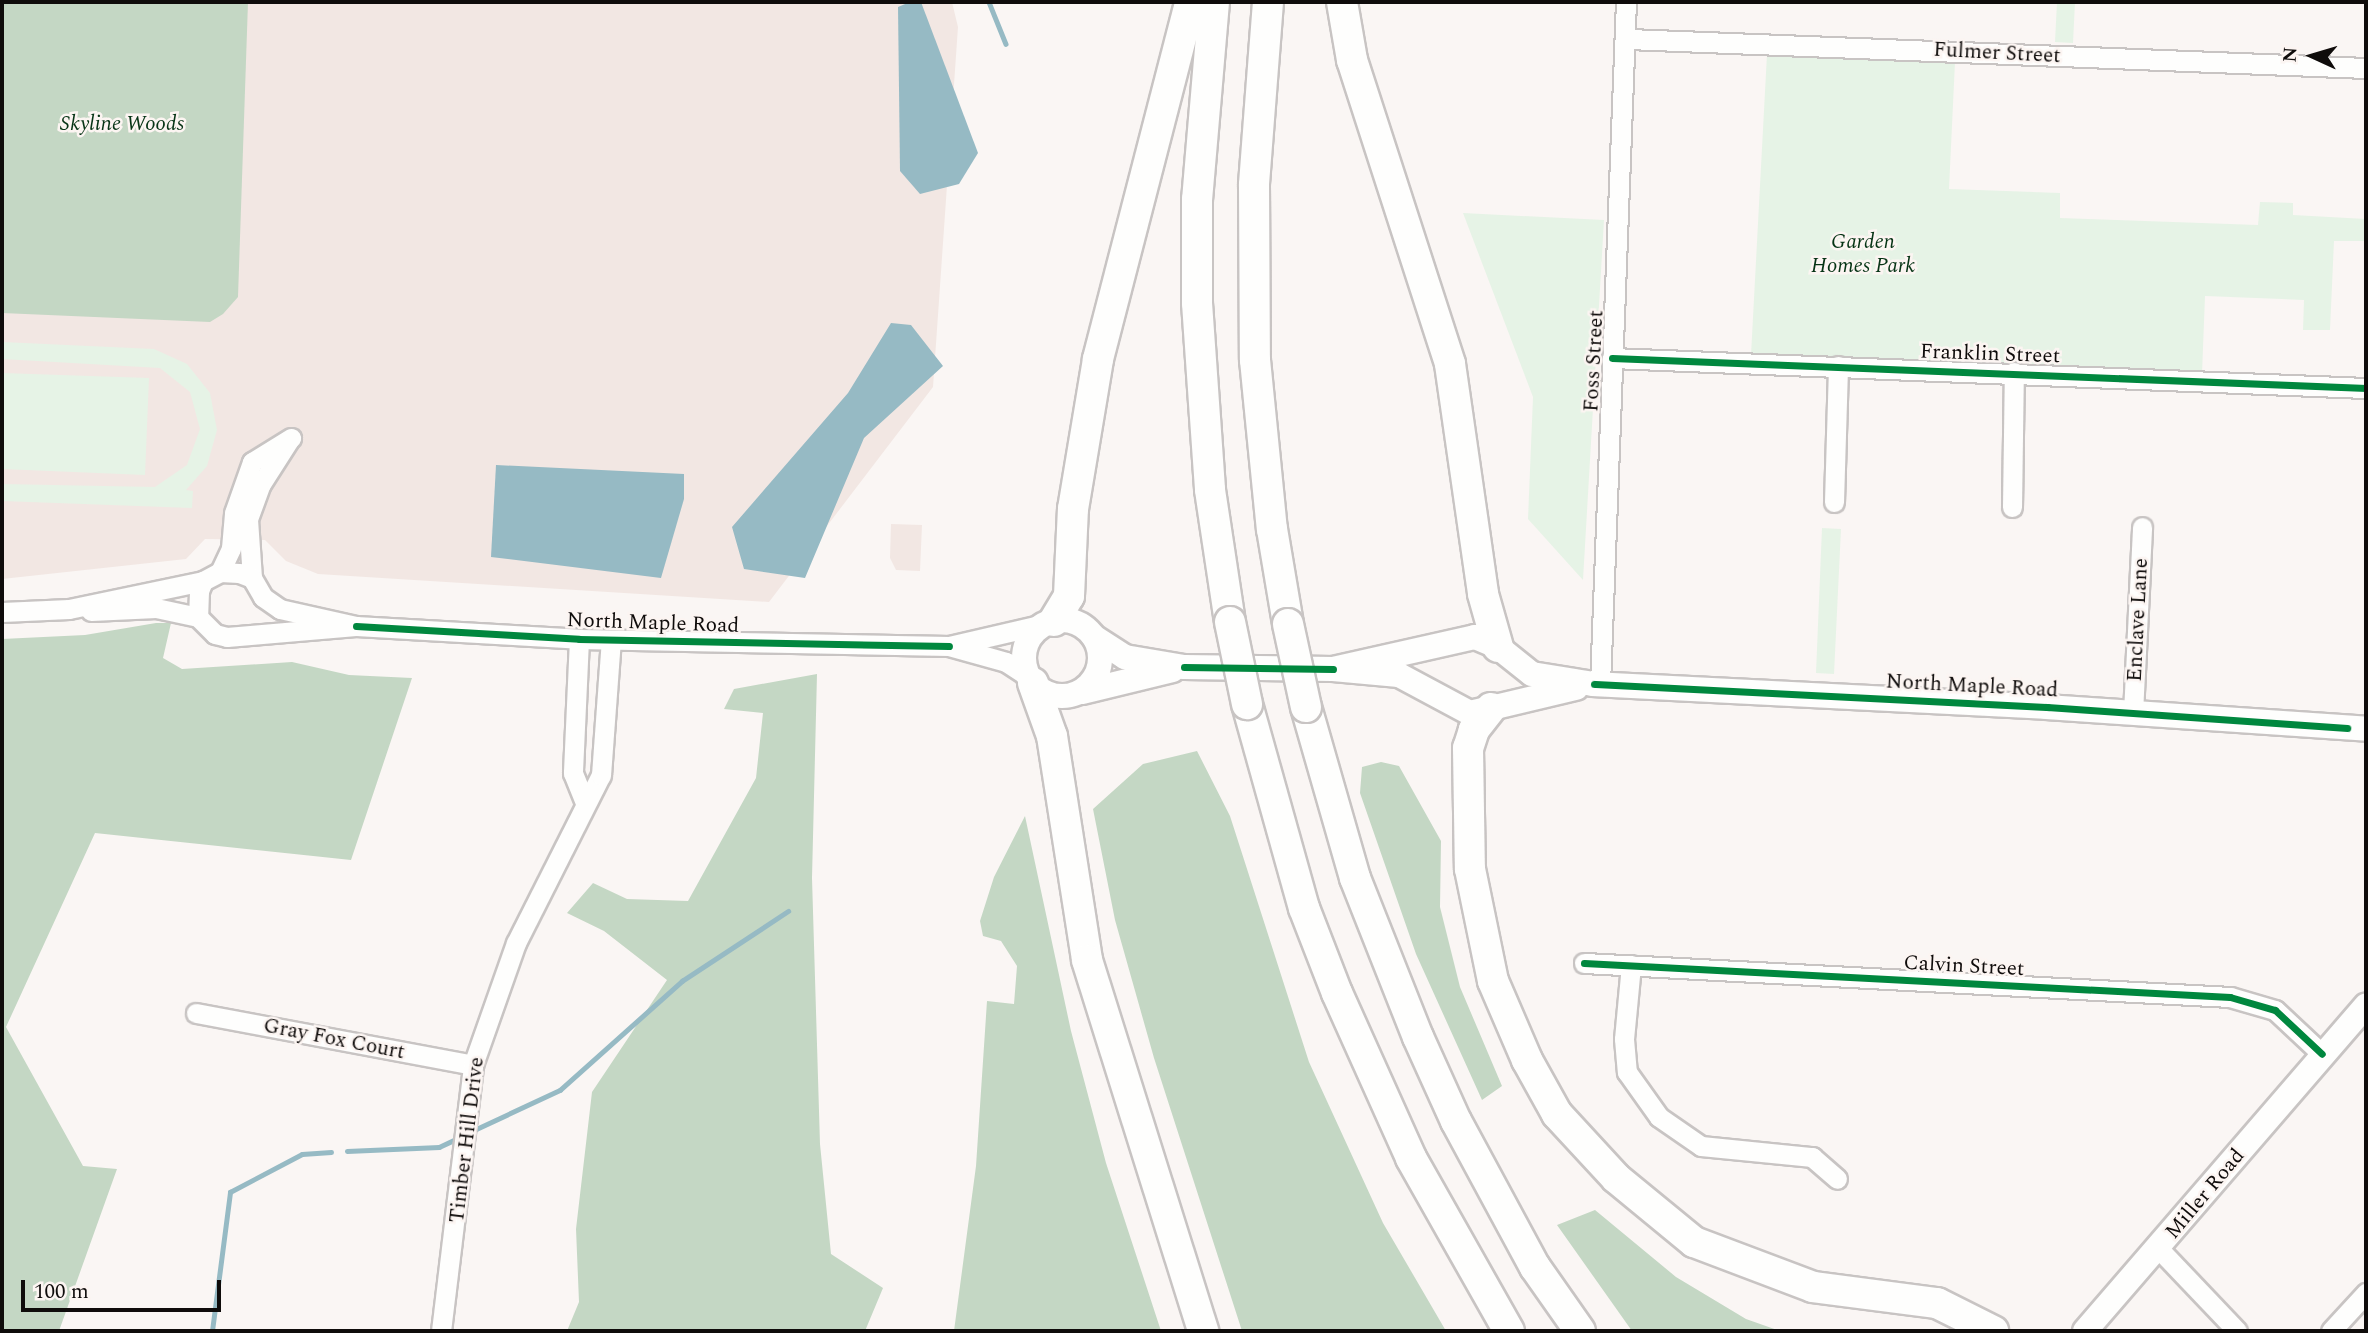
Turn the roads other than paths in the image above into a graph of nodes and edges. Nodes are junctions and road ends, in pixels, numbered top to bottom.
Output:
1 (1190, 2) edge
2 (1214, 2) edge
3 (1268, 2) edge
4 (1342, 2) edge
5 (1626, 2) edge
6 (1628, 39) junction
7 (2366, 68) edge
8 (1612, 358) junction
9 (1838, 366) junction
10 (2014, 372) junction
11 (2366, 388) edge
12 (1834, 502) dead end
13 (2012, 507) dead end
14 (2142, 527) dead end
15 (211, 577) junction
16 (251, 578) junction
17 (263, 597) junction
18 (69, 609) junction
19 (2, 612) edge
20 (198, 617) junction
21 (1051, 622) junction
22 (356, 626) junction
23 (251, 634) junction
24 (1094, 637) junction
25 (579, 639) junction
26 (611, 640) junction
27 (1451, 644) junction
28 (949, 646) junction
29 (1502, 652) junction
30 (1184, 667) junction
31 (1333, 668) junction
32 (1031, 680) junction
33 (1597, 684) junction
34 (1081, 692) junction
35 (1443, 698) junction
36 (1492, 708) junction
37 (2133, 713) junction
38 (2366, 729) edge
39 (585, 803) junction
40 (1584, 962) dead end
41 (1631, 965) junction
42 (2366, 1005) edge
43 (196, 1013) dead end
44 (2322, 1054) junction
45 (473, 1065) junction
46 (1837, 1179) dead end
47 (2159, 1249) junction
48 (2366, 1293) edge
49 (442, 1331) edge
50 (1203, 1331) edge
51 (1509, 1331) edge
52 (1580, 1331) edge
53 (1993, 1331) edge
54 (2085, 1331) edge
55 (2238, 1331) edge
56 (2331, 1331) edge

1 - 21 highway
2 - 51 highway, bridge
3 - 52 highway, bridge
4 - 29 highway
5 - 6 street, Foss Street
6 - 7 street, Fulmer Street
6 - 8 street, Foss Street
8 - 9 street, Franklin Street
8 - 33 street, Foss Street
9 - 10 street, Franklin Street
9 - 12 street
10 - 11 street, Franklin Street
10 - 13 street
14 - 37 street, Enclave Lane
15 - 16 street
15 - 16 street
15 - 18 street
15 - 20 street
16 - 17 street
17 - 22 street, North Maple Road
17 - 23 street
18 - 19 street
18 - 20 street
20 - 23 street
21 - 24 main road
21 - 28 street, North Maple Road
21 - 32 main road
22 - 23 street, North Maple Road
22 - 25 street, North Maple Road
24 - 30 main road, North Maple Road
24 - 34 main road
25 - 26 street, North Maple Road
25 - 39 street
26 - 28 street, North Maple Road
26 - 39 street, Timber Hill Drive
27 - 29 main road, North Maple Road
27 - 31 main road, North Maple Road
27 - 35 main road
28 - 32 street, North Maple Road
29 - 33 main road, North Maple Road
29 - 36 main road
30 - 31 main road, North Maple Road
30 - 34 main road, North Maple Road
31 - 35 main road, North Maple Road
32 - 34 main road
32 - 50 highway
33 - 36 main road, North Maple Road
33 - 37 main road, North Maple Road
35 - 36 main road, North Maple Road
36 - 53 highway
37 - 38 main road, North Maple Road
39 - 45 street, Timber Hill Drive
40 - 41 street, Calvin Street
41 - 44 street, Calvin Street
41 - 46 street
42 - 44 main road, Miller Road
43 - 45 street, Gray Fox Court
44 - 47 main road, Miller Road
45 - 49 street, Timber Hill Drive
47 - 54 main road, Miller Road
47 - 55 street
48 - 56 street

